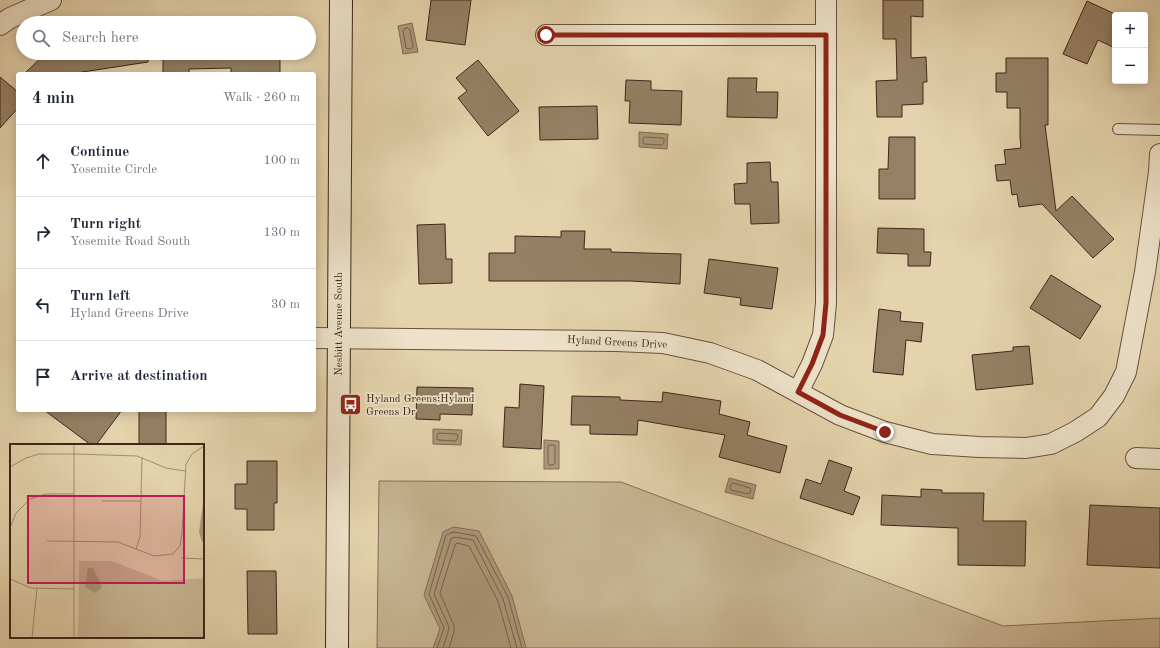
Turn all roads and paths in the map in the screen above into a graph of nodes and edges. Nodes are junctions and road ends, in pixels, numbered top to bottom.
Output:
1 (51, 0) edge
2 (340, 0) edge
3 (826, 0) edge
4 (0, 25) edge
5 (546, 35) dead end
6 (826, 35) junction
7 (1118, 128) dead end
8 (1160, 130) edge
9 (1160, 154) edge
10 (316, 338) edge
11 (339, 338) junction
12 (798, 392) junction
13 (1136, 458) dead end
14 (1160, 459) edge
15 (338, 648) edge

1 - 4 street
2 - 11 street, Nesbitt Avenue South
3 - 6 street
5 - 6 street
6 - 12 street
7 - 8 lane
9 - 12 street, Hyland Greens Drive
10 - 11 street, Hyland Greens Drive
11 - 12 street, Hyland Greens Drive
11 - 15 street, Nesbitt Avenue South
13 - 14 street

